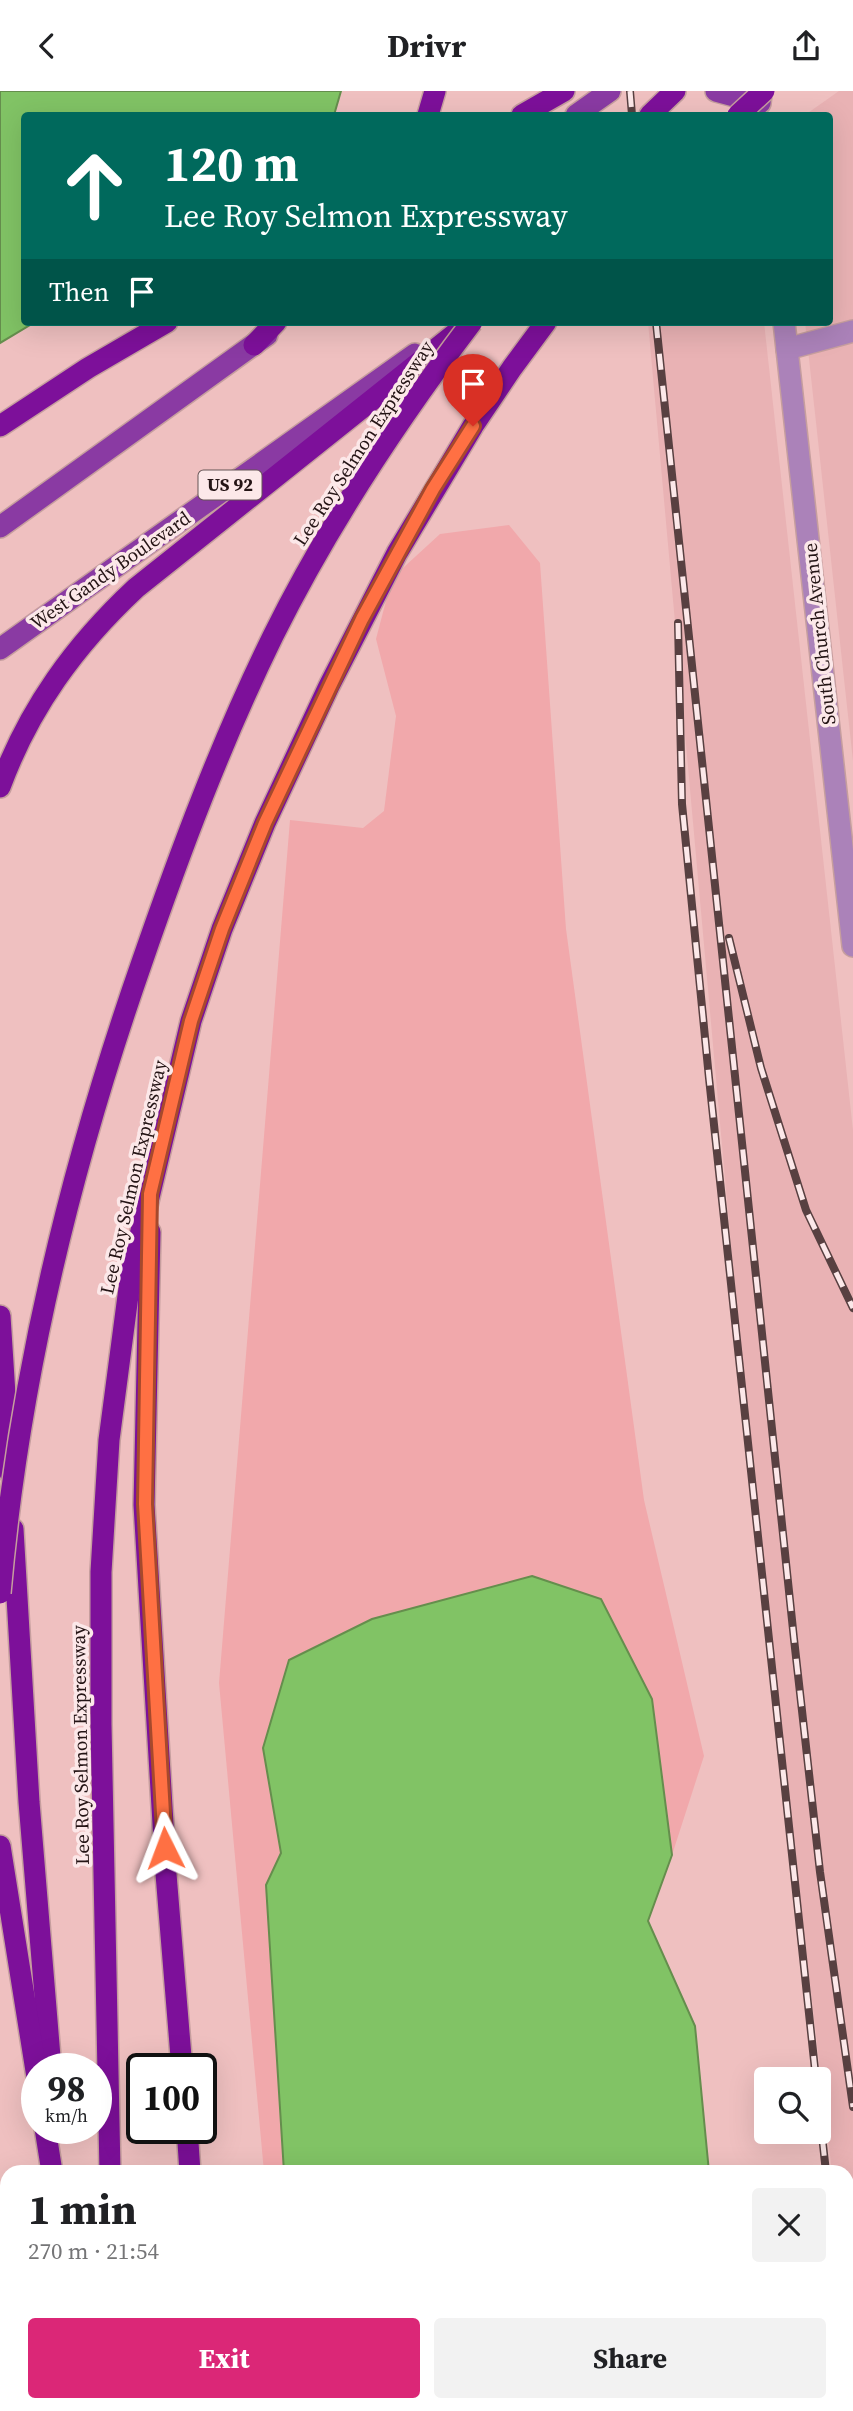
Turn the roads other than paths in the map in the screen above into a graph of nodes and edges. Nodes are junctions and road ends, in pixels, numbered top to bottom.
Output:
1 (435, 91) edge
2 (564, 91) edge
3 (610, 91) edge
4 (675, 91) edge
5 (716, 91) edge
6 (765, 98) edge
7 (429, 112) edge
8 (527, 112) edge
9 (580, 112) edge
10 (653, 112) edge
11 (744, 112) edge
12 (160, 326) edge
13 (272, 326) edge
14 (280, 326) edge
15 (455, 326) edge
16 (466, 326) edge
17 (468, 326) edge
18 (544, 326) edge
19 (784, 326) edge
20 (853, 331) edge
21 (254, 345) junction
22 (787, 349) junction
23 (0, 426) edge
24 (0, 527) edge
25 (0, 649) edge
26 (0, 787) edge
27 (853, 946) edge
28 (150, 1194) junction
29 (0, 1315) edge
30 (0, 1593) edge
31 (0, 1846) edge
32 (33, 2053) edge
33 (50, 2053) edge
34 (181, 2053) edge
35 (48, 2144) edge
36 (56, 2144) edge
37 (188, 2144) edge
38 (51, 2165) edge
39 (58, 2165) edge
40 (110, 2165) edge
41 (190, 2165) edge

1 - 7 highway
2 - 8 highway
3 - 9 main road
4 - 10 highway
5 - 6 main road
6 - 11 highway, bridge
12 - 23 highway
13 - 21 highway
14 - 21 main road
15 - 25 main road, West Gandy Boulevard / US 92
16 - 26 highway
17 - 30 highway, Lee Roy Selmon Expressway, bridge
18 - 28 highway, Lee Roy Selmon Expressway
19 - 22 street, South Church Avenue
20 - 22 street
21 - 24 main road
22 - 27 street, South Church Avenue
28 - 34 highway
28 - 40 highway, Lee Roy Selmon Expressway
29 - 33 highway
31 - 32 highway
35 - 38 highway
36 - 39 highway
37 - 41 highway

